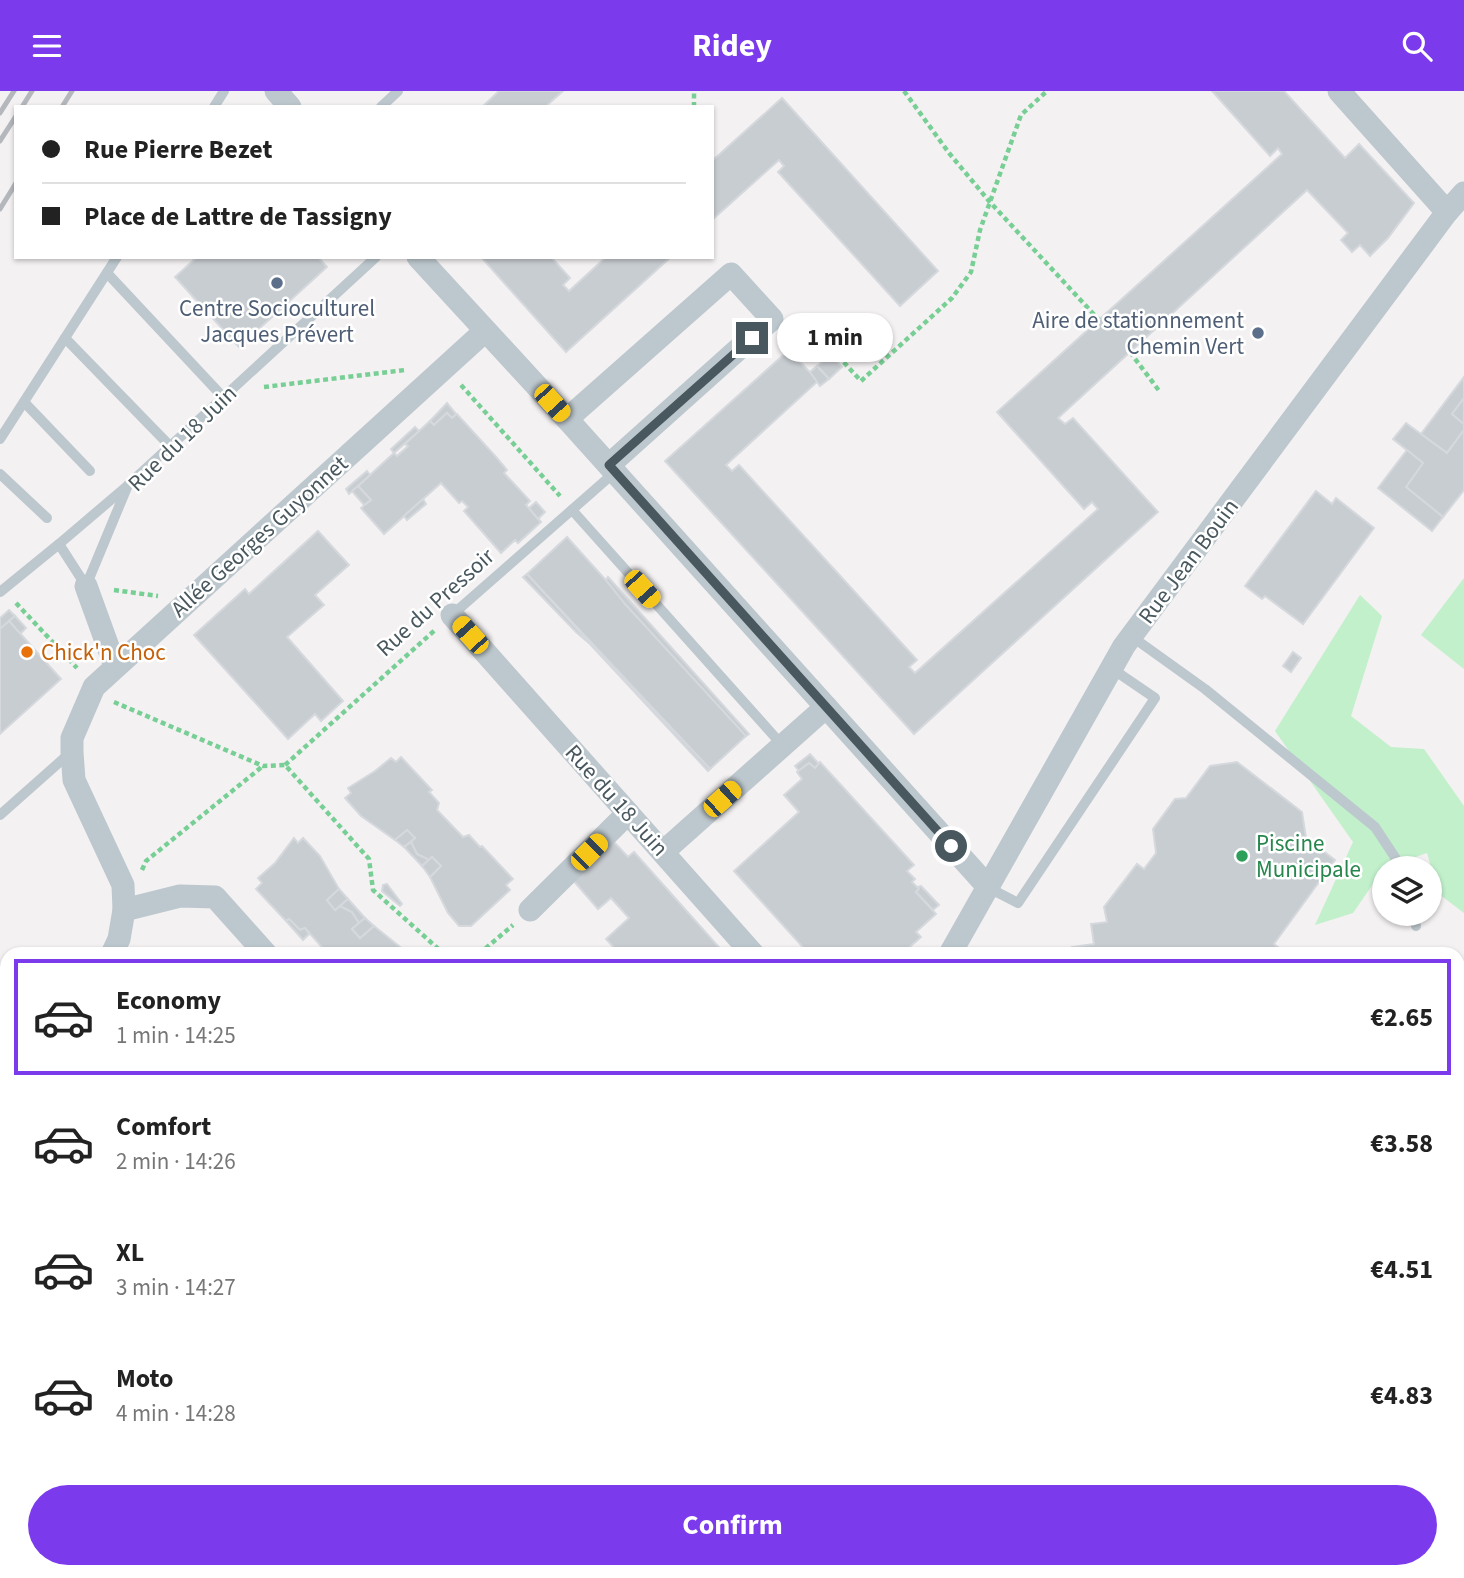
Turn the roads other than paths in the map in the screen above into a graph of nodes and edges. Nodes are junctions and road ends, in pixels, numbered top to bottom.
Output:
1 (398, 91) edge
2 (1339, 91) edge
3 (383, 105) edge
4 (1464, 193) edge
5 (1447, 212) junction
6 (116, 259) edge
7 (374, 259) edge
8 (420, 259) edge
9 (107, 273) junction
10 (485, 331) junction
11 (65, 338) junction
12 (223, 397) junction
13 (24, 402) junction
14 (567, 419) junction
15 (0, 439) edge
16 (170, 446) junction
17 (612, 469) junction
18 (90, 471) dead end
19 (0, 474) edge
20 (128, 485) junction
21 (572, 510) junction
22 (47, 518) dead end
23 (59, 544) junction
24 (86, 586) junction
25 (2, 591) edge
26 (452, 615) joint
27 (1131, 636) junction
28 (115, 666) junction
29 (1111, 668) junction
30 (826, 706) junction
31 (782, 745) junction
32 (72, 752) junction
33 (628, 813) junction
34 (0, 815) edge
35 (663, 852) junction
36 (1394, 856) edge
37 (989, 888) junction
38 (124, 910) junction
39 (530, 911) road end
40 (115, 947) edge
41 (260, 947) edge
42 (747, 947) edge
43 (954, 947) edge

1 - 3 lane
2 - 5 street
4 - 5 street, Rue Jean Bouin
5 - 27 street, Rue Jean Bouin
6 - 9 lane
7 - 12 lane, Rue du 18 Juin
8 - 10 street
9 - 11 lane
9 - 12 lane
10 - 14 street
10 - 28 street, Allée Georges Guyonnet
11 - 13 lane
11 - 16 lane
12 - 16 lane, Rue du 18 Juin
13 - 15 lane
13 - 18 lane
14 - 17 street
14 - 17 street
16 - 20 lane, Rue du 18 Juin
17 - 21 lane, Rue du Pressoir
17 - 30 street
19 - 22 lane
20 - 23 lane
20 - 24 lane, Rue du 18 Juin
21 - 26 lane, Rue du Pressoir
21 - 31 lane
23 - 24 lane
23 - 25 lane
24 - 28 street
26 - 33 street, Rue du 18 Juin
27 - 29 street, Rue Jean Bouin
27 - 36 lane
28 - 32 street, Allée Georges Guyonnet
29 - 37 street, Rue Jean Bouin
29 - 37 lane
30 - 31 street
30 - 37 street
31 - 35 street
32 - 34 lane
32 - 38 street
33 - 35 street, Rue du 18 Juin
33 - 39 street
35 - 42 street, Rue du 18 Juin
37 - 43 street, Rue Jean Bouin
38 - 40 street
38 - 41 street

